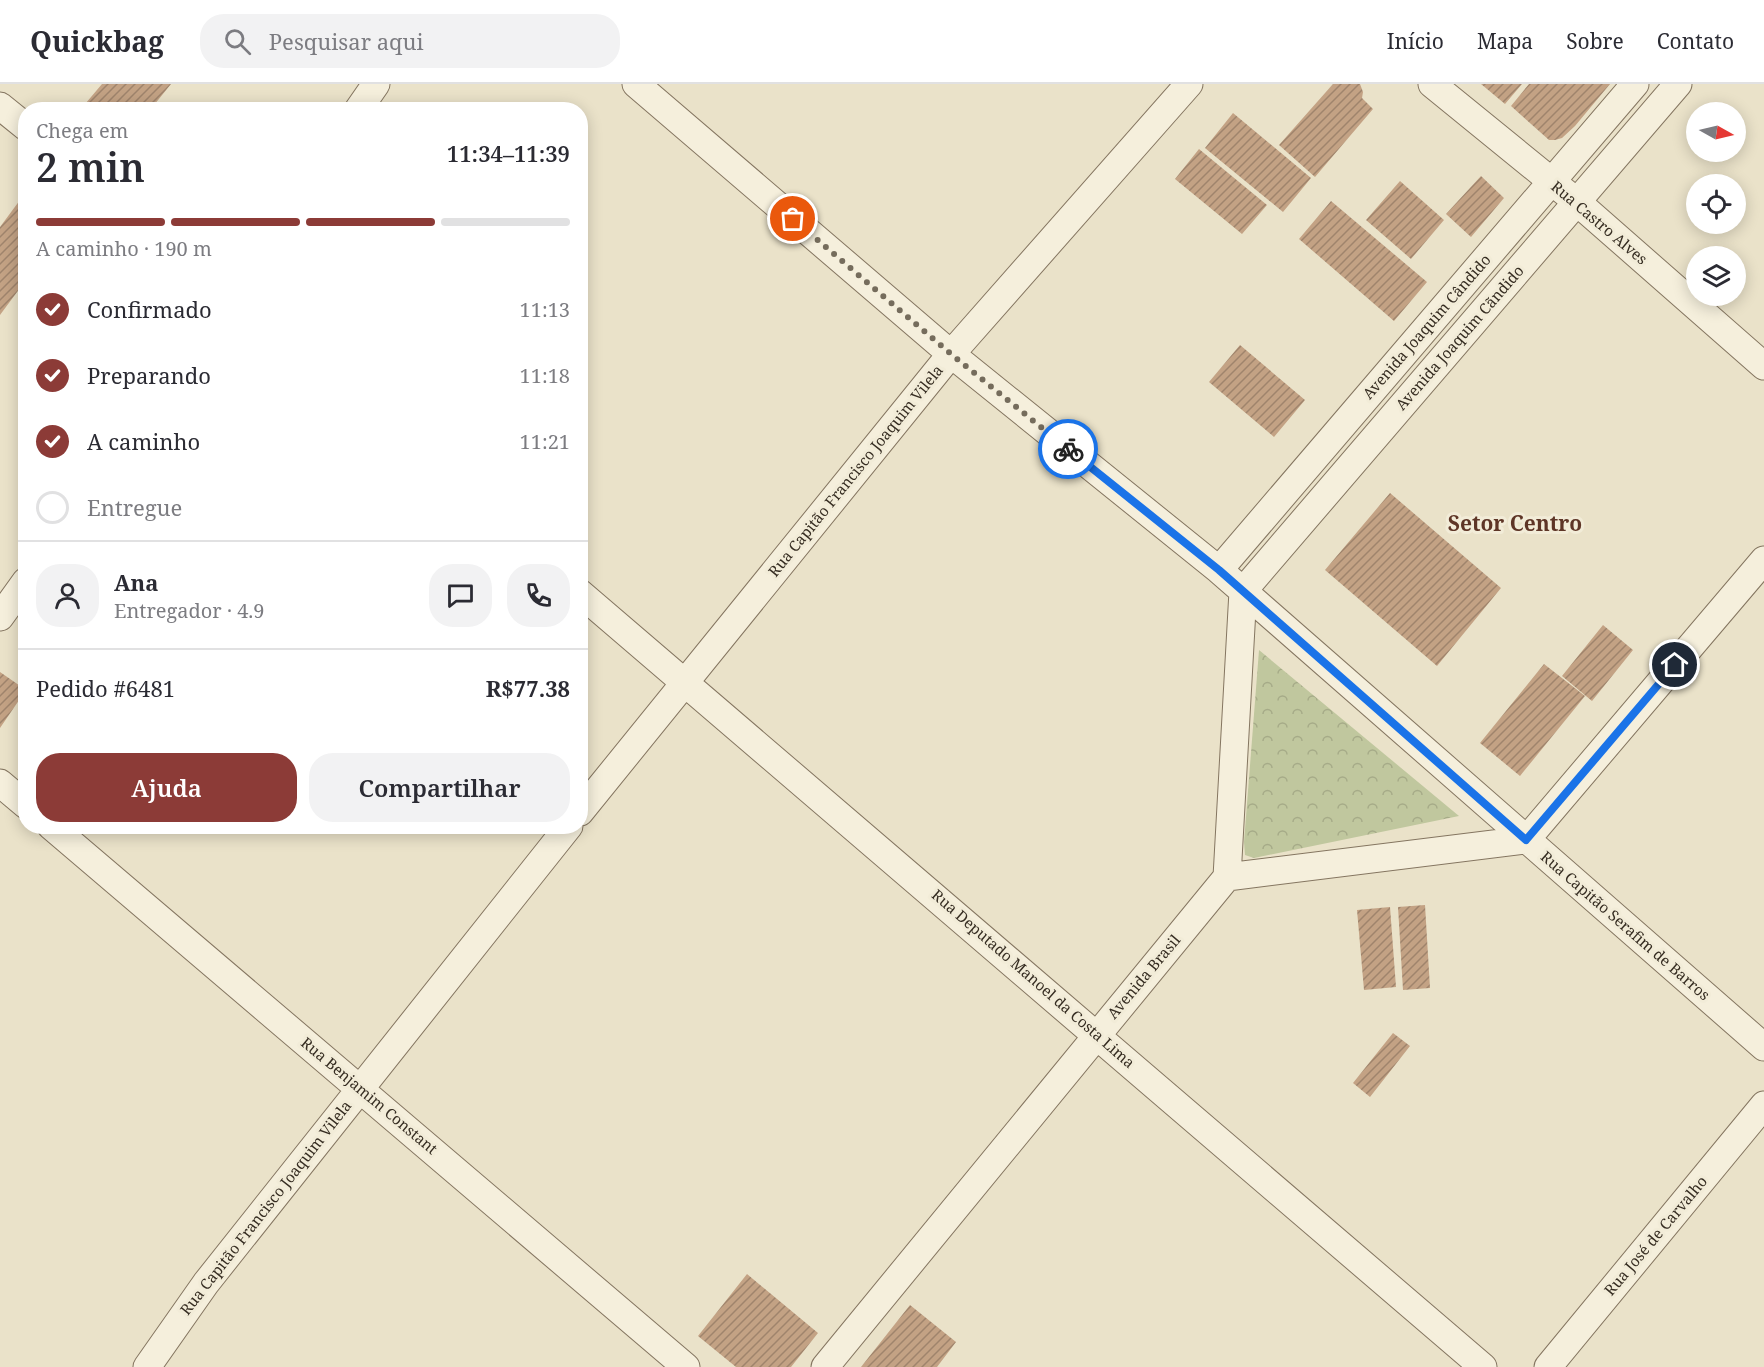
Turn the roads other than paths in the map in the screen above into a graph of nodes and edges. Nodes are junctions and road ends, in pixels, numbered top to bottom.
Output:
1 (376, 84) edge
2 (636, 84) edge
3 (1189, 84) edge
4 (1432, 84) edge
5 (1635, 84) edge
6 (1678, 84) edge
7 (364, 102) edge
8 (0, 106) edge
9 (18, 121) edge
10 (1550, 182) junction
11 (1577, 202) junction
12 (951, 354) junction
13 (1764, 366) edge
14 (1764, 560) edge
15 (1219, 570) junction
16 (18, 591) edge
17 (1243, 591) junction
18 (588, 600) edge
19 (0, 617) edge
20 (686, 681) junction
21 (0, 783) edge
22 (18, 798) edge
23 (588, 802) edge
24 (60, 834) edge
25 (563, 834) edge
26 (1526, 840) junction
27 (1227, 877) junction
28 (1096, 1034) junction
29 (1764, 1047) edge
30 (359, 1087) junction
31 (1764, 1105) edge
32 (147, 1367) edge
33 (686, 1367) edge
34 (825, 1367) edge
35 (1483, 1367) edge
36 (1548, 1367) edge

1 - 7 street
2 - 12 street, Rua Capitão Serafim de Barros
3 - 12 street, Rua Capitão Francisco Joaquim Vilela
4 - 10 street, Rua Castro Alves
5 - 10 street, Avenida Joaquim Cândido
6 - 11 street, Avenida Joaquim Cãndido
8 - 9 street
10 - 11 street, Rua Castro Alves
10 - 15 street, Avenida Joaquim Cândido
11 - 13 street, Rua Castro Alves
11 - 17 street, Avenida Joaquim Cãndido
12 - 15 street, Rua Capitão Serafim de Barros
12 - 20 street, Rua Capitão Francisco Joaquim Vilela
14 - 26 street
15 - 17 street, Rua Capitão Serafim de Barros
16 - 19 street
17 - 26 street, Rua Capitão Serafim de Barros
17 - 27 street
18 - 20 street, Rua Deputado Manoel da Costa Lima
20 - 23 street, Rua Capitão Francisco Joaquim Vilela
20 - 28 street, Rua Deputado Manoel da Costa Lima
21 - 22 street
24 - 30 street, Rua Benjamim Constant
25 - 30 street, Rua Capitão Francisco Joaquim Vilela
26 - 27 street
26 - 29 street, Rua Capitão Serafim de Barros
27 - 28 street, Avenida Brasil
28 - 34 street, Avenida Brasil
28 - 35 street, Rua Deputado Manoel da Costa Lima
30 - 32 street, Rua Capitão Francisco Joaquim Vilela
30 - 33 street, Rua Benjamim Constant
31 - 36 street, Rua José de Carvalho

